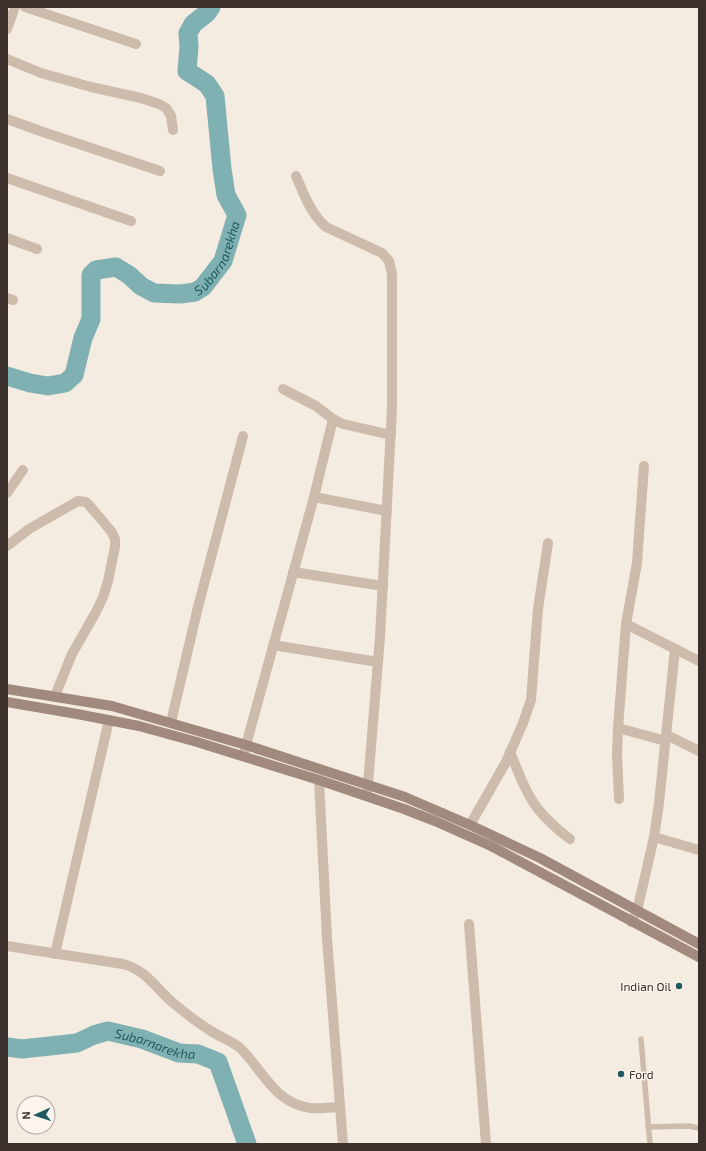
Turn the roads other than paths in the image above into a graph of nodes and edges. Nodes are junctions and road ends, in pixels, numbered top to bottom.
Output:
1 (16, 7) edge
2 (25, 7) edge
3 (7, 30) edge
4 (136, 44) dead end
5 (7, 59) edge
6 (7, 119) edge
7 (173, 130) dead end
8 (160, 171) dead end
9 (296, 176) dead end
10 (7, 178) edge
11 (131, 221) dead end
12 (7, 238) edge
13 (37, 249) dead end
14 (283, 389) dead end
15 (333, 419) junction
16 (391, 435) junction
17 (243, 436) dead end
18 (644, 466) dead end
19 (23, 470) dead end
20 (7, 493) edge
21 (314, 496) junction
22 (387, 512) junction
23 (548, 543) dead end
24 (7, 546) edge
25 (293, 572) junction
26 (383, 586) junction
27 (626, 624) junction
28 (272, 645) junction
29 (675, 649) junction
30 (699, 661) edge
31 (378, 662) junction
32 (7, 689) edge
33 (56, 696) junction
34 (7, 702) edge
35 (109, 720) junction
36 (171, 722) junction
37 (618, 728) junction
38 (666, 738) junction
39 (246, 745) junction
40 (699, 751) edge
41 (510, 752) junction
42 (243, 756) junction
43 (319, 780) junction
44 (368, 784) junction
45 (367, 796) junction
46 (619, 798) dead end
47 (470, 825) junction
48 (654, 837) junction
49 (570, 839) dead end
50 (699, 850) edge
51 (637, 911) junction
52 (631, 922) junction
53 (470, 924) dead end
54 (699, 944) edge
55 (7, 946) edge
56 (55, 954) junction
57 (699, 957) edge
58 (641, 1039) dead end
59 (340, 1107) junction
60 (648, 1127) junction
61 (699, 1128) edge
62 (343, 1144) edge
63 (486, 1144) edge
64 (650, 1144) edge

1 - 3 street
2 - 4 street
5 - 7 street
6 - 8 street
9 - 16 street
10 - 11 street
12 - 13 street
14 - 15 street
15 - 16 street
15 - 21 street
16 - 22 street
17 - 36 street
18 - 27 street
19 - 20 street
21 - 22 street
21 - 25 street
22 - 26 street
23 - 41 street
24 - 33 street
25 - 26 street
25 - 28 street
26 - 31 street
27 - 29 street
27 - 37 street
28 - 31 street
28 - 39 street
29 - 30 street
29 - 38 street
31 - 44 street
32 - 33 main road
33 - 36 main road
34 - 35 main road
35 - 42 main road
35 - 56 street
36 - 39 main road
37 - 38 street
37 - 46 street
38 - 40 street
38 - 48 street
39 - 42 street
39 - 44 main road
41 - 47 street
41 - 49 street
42 - 43 main road
43 - 45 main road
43 - 59 street
44 - 45 street
44 - 47 main road
45 - 52 main road
47 - 51 main road
48 - 50 street
48 - 51 street
51 - 52 street
51 - 54 main road
52 - 57 main road
53 - 63 street
55 - 56 street
56 - 59 street
58 - 60 lane
59 - 62 street
60 - 61 lane
60 - 64 lane

